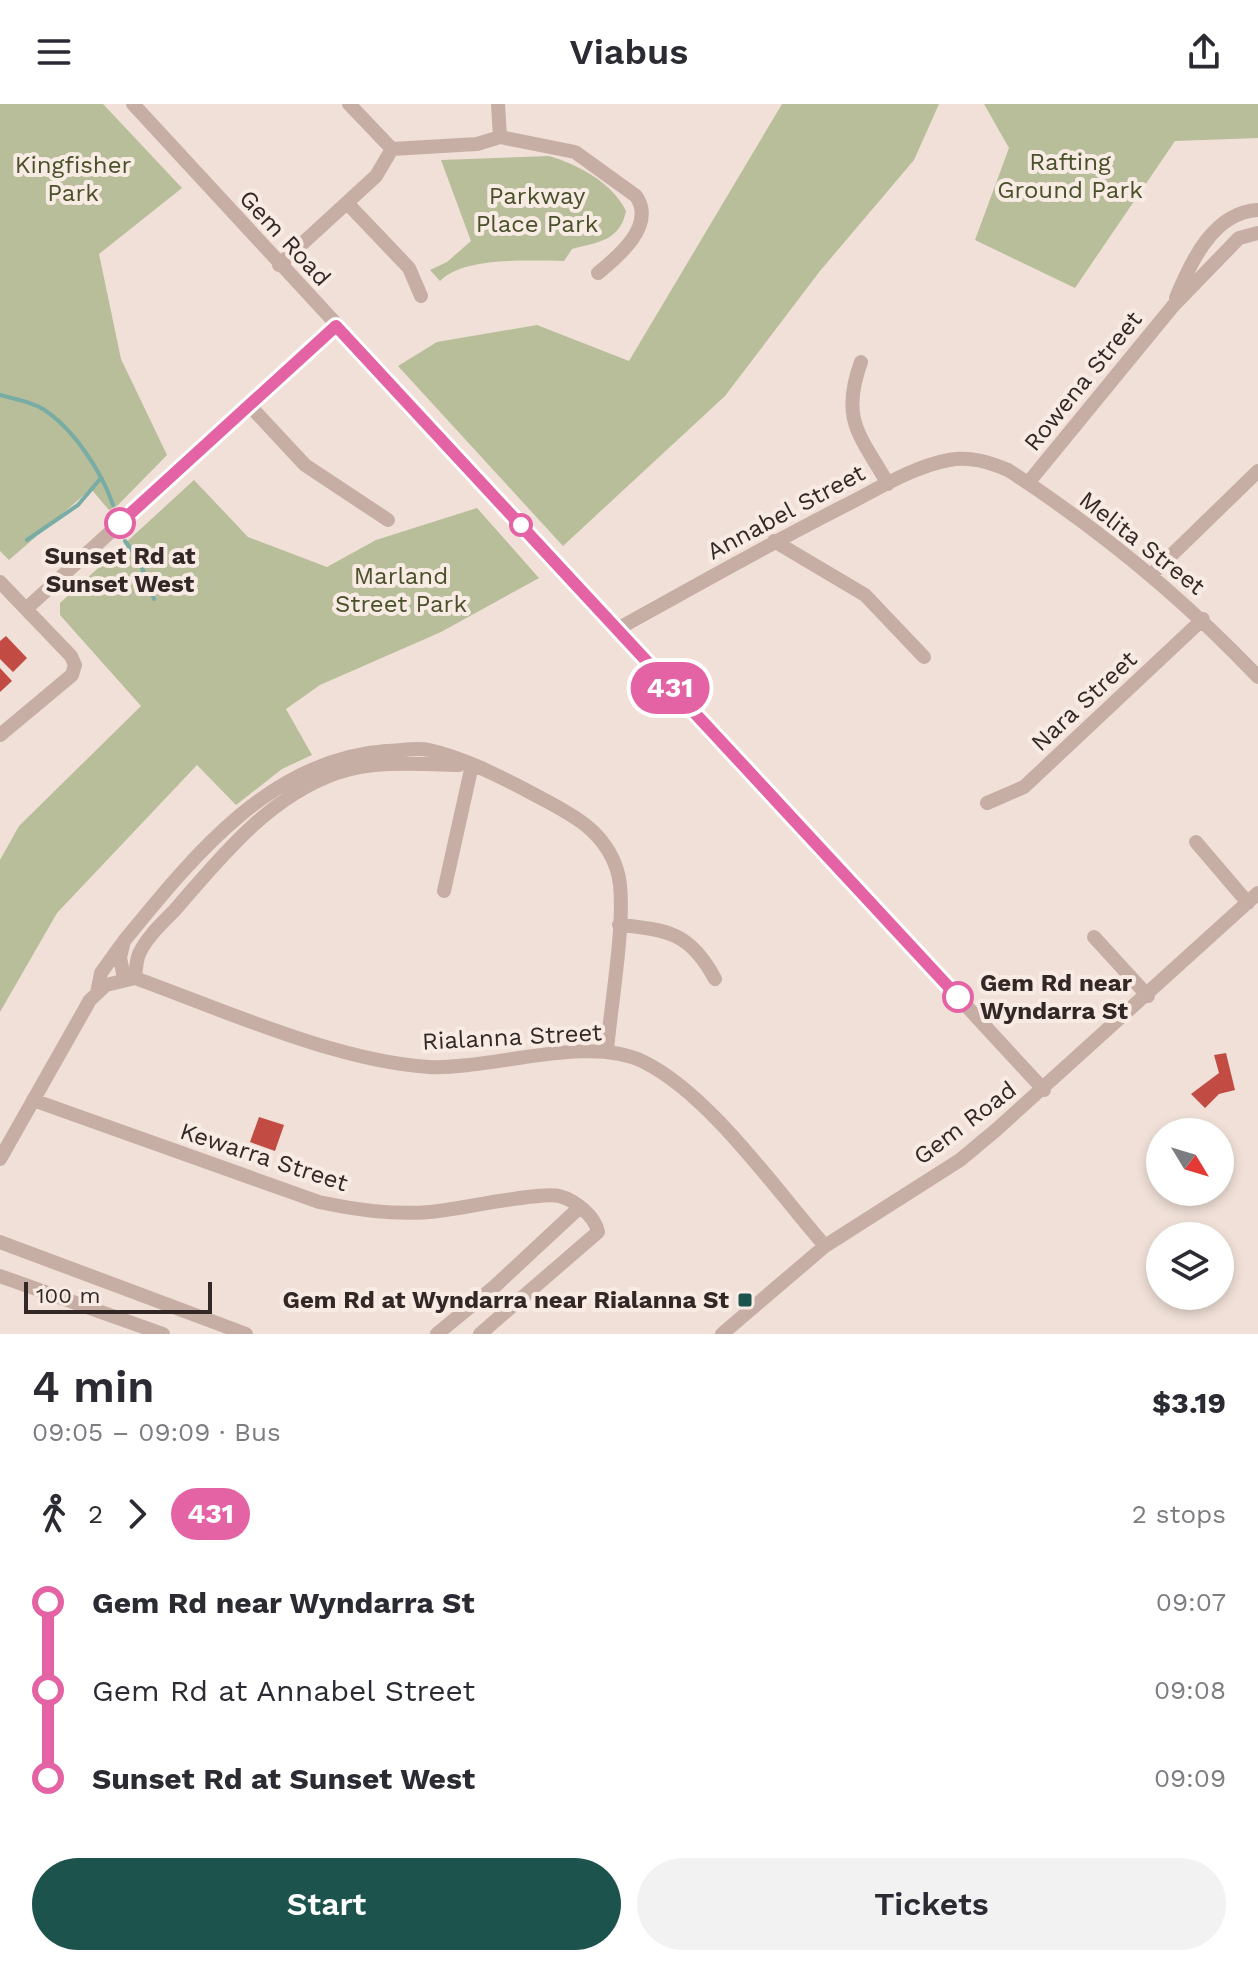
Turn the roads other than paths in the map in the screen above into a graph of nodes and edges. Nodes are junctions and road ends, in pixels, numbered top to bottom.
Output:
1 (133, 104) edge
2 (349, 104) edge
3 (498, 104) edge
4 (500, 137) junction
5 (392, 149) junction
6 (348, 204) junction
7 (1258, 210) edge
8 (1258, 233) edge
9 (279, 265) junction
10 (598, 273) dead end
11 (421, 296) dead end
12 (1173, 306) junction
13 (336, 326) junction
14 (861, 362) dead end
15 (250, 406) junction
16 (985, 461) joint
17 (1258, 471) edge
18 (1028, 483) junction
19 (888, 484) junction
20 (388, 520) dead end
21 (774, 541) junction
22 (1151, 575) junction
23 (0, 582) edge
24 (26, 609) junction
25 (1203, 619) junction
26 (616, 630) junction
27 (924, 657) dead end
28 (1258, 677) edge
29 (0, 735) edge
30 (472, 765) junction
31 (987, 803) dead end
32 (1196, 842) dead end
33 (444, 891) dead end
34 (1253, 898) edge
35 (619, 925) junction
36 (1094, 937) dead end
37 (124, 941) junction
38 (130, 978) junction
39 (715, 979) dead end
40 (97, 993) junction
41 (1148, 996) junction
42 (607, 1051) junction
43 (1044, 1090) junction
44 (33, 1100) junction
45 (0, 1159) edge
46 (580, 1207) junction
47 (0, 1242) edge
48 (825, 1246) junction
49 (0, 1276) edge
50 (175, 1309) junction
51 (164, 1334) edge
52 (246, 1334) edge
53 (437, 1334) edge
54 (480, 1334) edge
55 (722, 1334) edge

1 - 9 street, Gem Road
2 - 5 street
3 - 4 street
4 - 5 street
4 - 10 street
5 - 6 street
6 - 9 street
6 - 11 street
7 - 12 street, Rowena Street
8 - 12 street, Rowena Street
9 - 13 street, Gem Road
12 - 18 street, Rowena Street
13 - 15 street
13 - 26 street, Gem Road
14 - 19 street
15 - 20 street
15 - 24 street
16 - 18 street, Melita Street
16 - 19 street, Annabel Street
17 - 22 street
18 - 22 street, Melita Street
19 - 21 street, Annabel Street
21 - 26 street, Annabel Street
21 - 27 street
22 - 25 street, Melita Street
23 - 24 street
24 - 29 street
25 - 28 street, Melita Street
25 - 31 street, Nara Street
26 - 43 street, Gem Road
30 - 33 street
30 - 35 street
30 - 37 street
30 - 38 street
32 - 34 street
34 - 41 street
35 - 39 street
35 - 42 street
36 - 41 street
37 - 38 street
37 - 40 street
38 - 40 street
38 - 42 street, Rialanna Street
40 - 44 street
41 - 43 street
42 - 48 street, Rialanna Street
43 - 48 street, Gem Road
44 - 45 street
44 - 46 street, Kewarra Street
46 - 53 street
46 - 54 street
47 - 50 street
48 - 55 street, Gem Road
49 - 51 street
50 - 51 street
50 - 52 street

